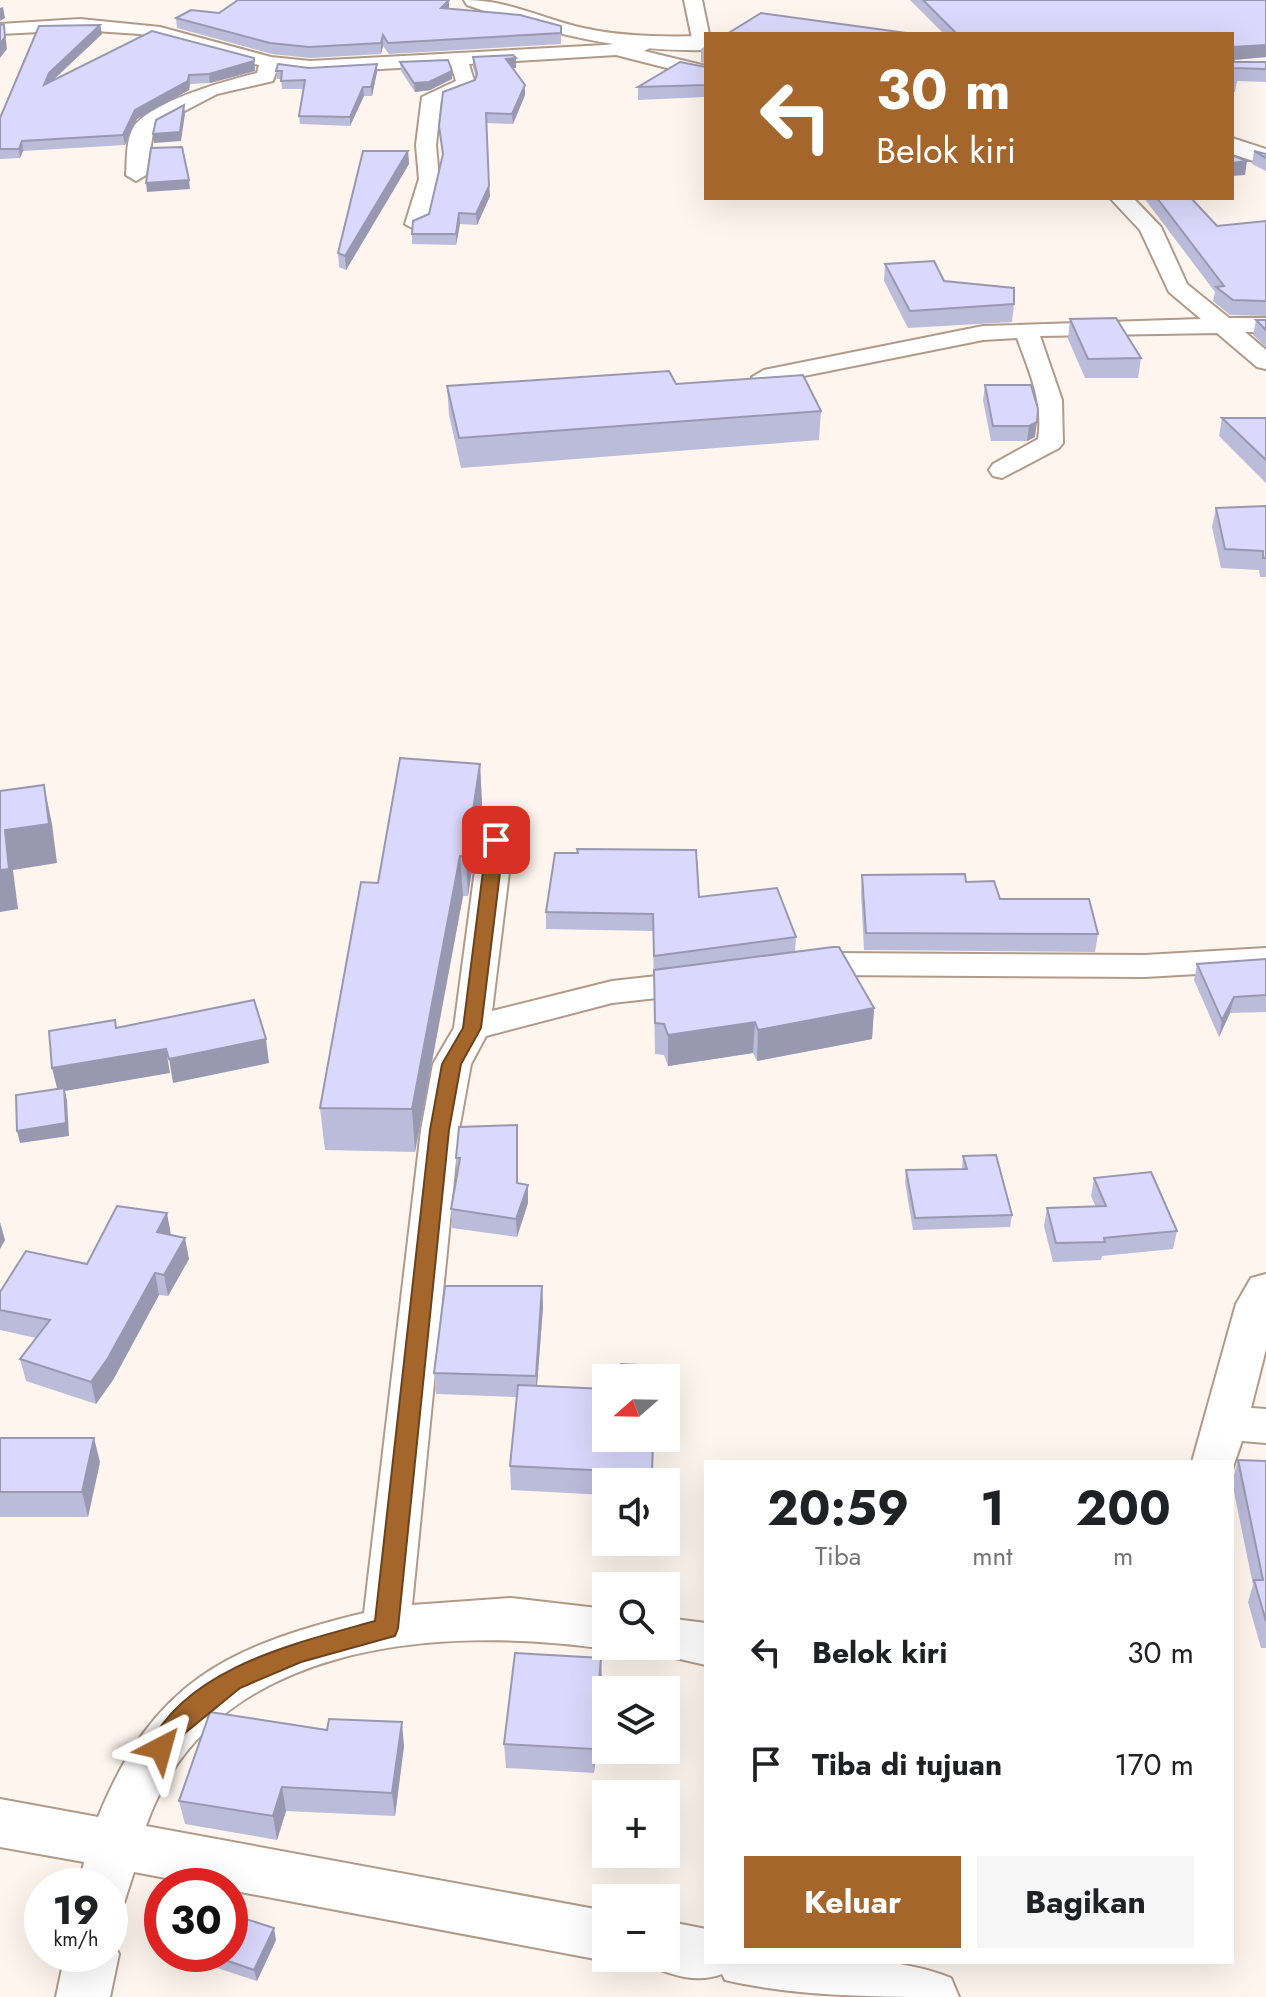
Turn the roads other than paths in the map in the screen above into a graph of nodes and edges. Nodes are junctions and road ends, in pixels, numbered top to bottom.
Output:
1 (475, 0) edge
2 (693, 0) edge
3 (0, 29) edge
4 (704, 43) edge
5 (647, 45) junction
6 (617, 50) junction
7 (458, 59) junction
8 (269, 63) junction
9 (704, 72) edge
10 (136, 175) dead end
11 (1123, 200) edge
12 (416, 224) edge
13 (1221, 323) junction
14 (1266, 325) edge
15 (1026, 330) junction
16 (1266, 362) edge
17 (764, 377) edge
18 (1002, 470) dead end
19 (496, 840) dead end
20 (1266, 959) edge
21 (472, 1028) junction
22 (1266, 1289) edge
23 (1236, 1437) edge
24 (386, 1628) junction
25 (592, 1628) edge
26 (680, 1640) edge
27 (704, 1644) edge
28 (0, 1823) edge
29 (109, 1865) edge
30 (592, 1934) edge
31 (680, 1950) edge
32 (704, 1955) edge
33 (755, 1964) edge
34 (88, 1972) edge
35 (83, 1997) edge
36 (932, 1997) edge

1 - 5 street
2 - 4 street
3 - 8 street
4 - 5 street
5 - 6 street
6 - 7 street
6 - 9 street
7 - 8 street
7 - 12 street
8 - 10 street
11 - 13 street
13 - 14 street
13 - 15 street
13 - 16 street
15 - 17 street
15 - 18 street
19 - 21 street
20 - 21 street
21 - 24 street
22 - 23 street
24 - 25 street
24 - 29 street
26 - 27 street
28 - 29 street
29 - 30 street
31 - 32 street
33 - 36 street
34 - 35 street

